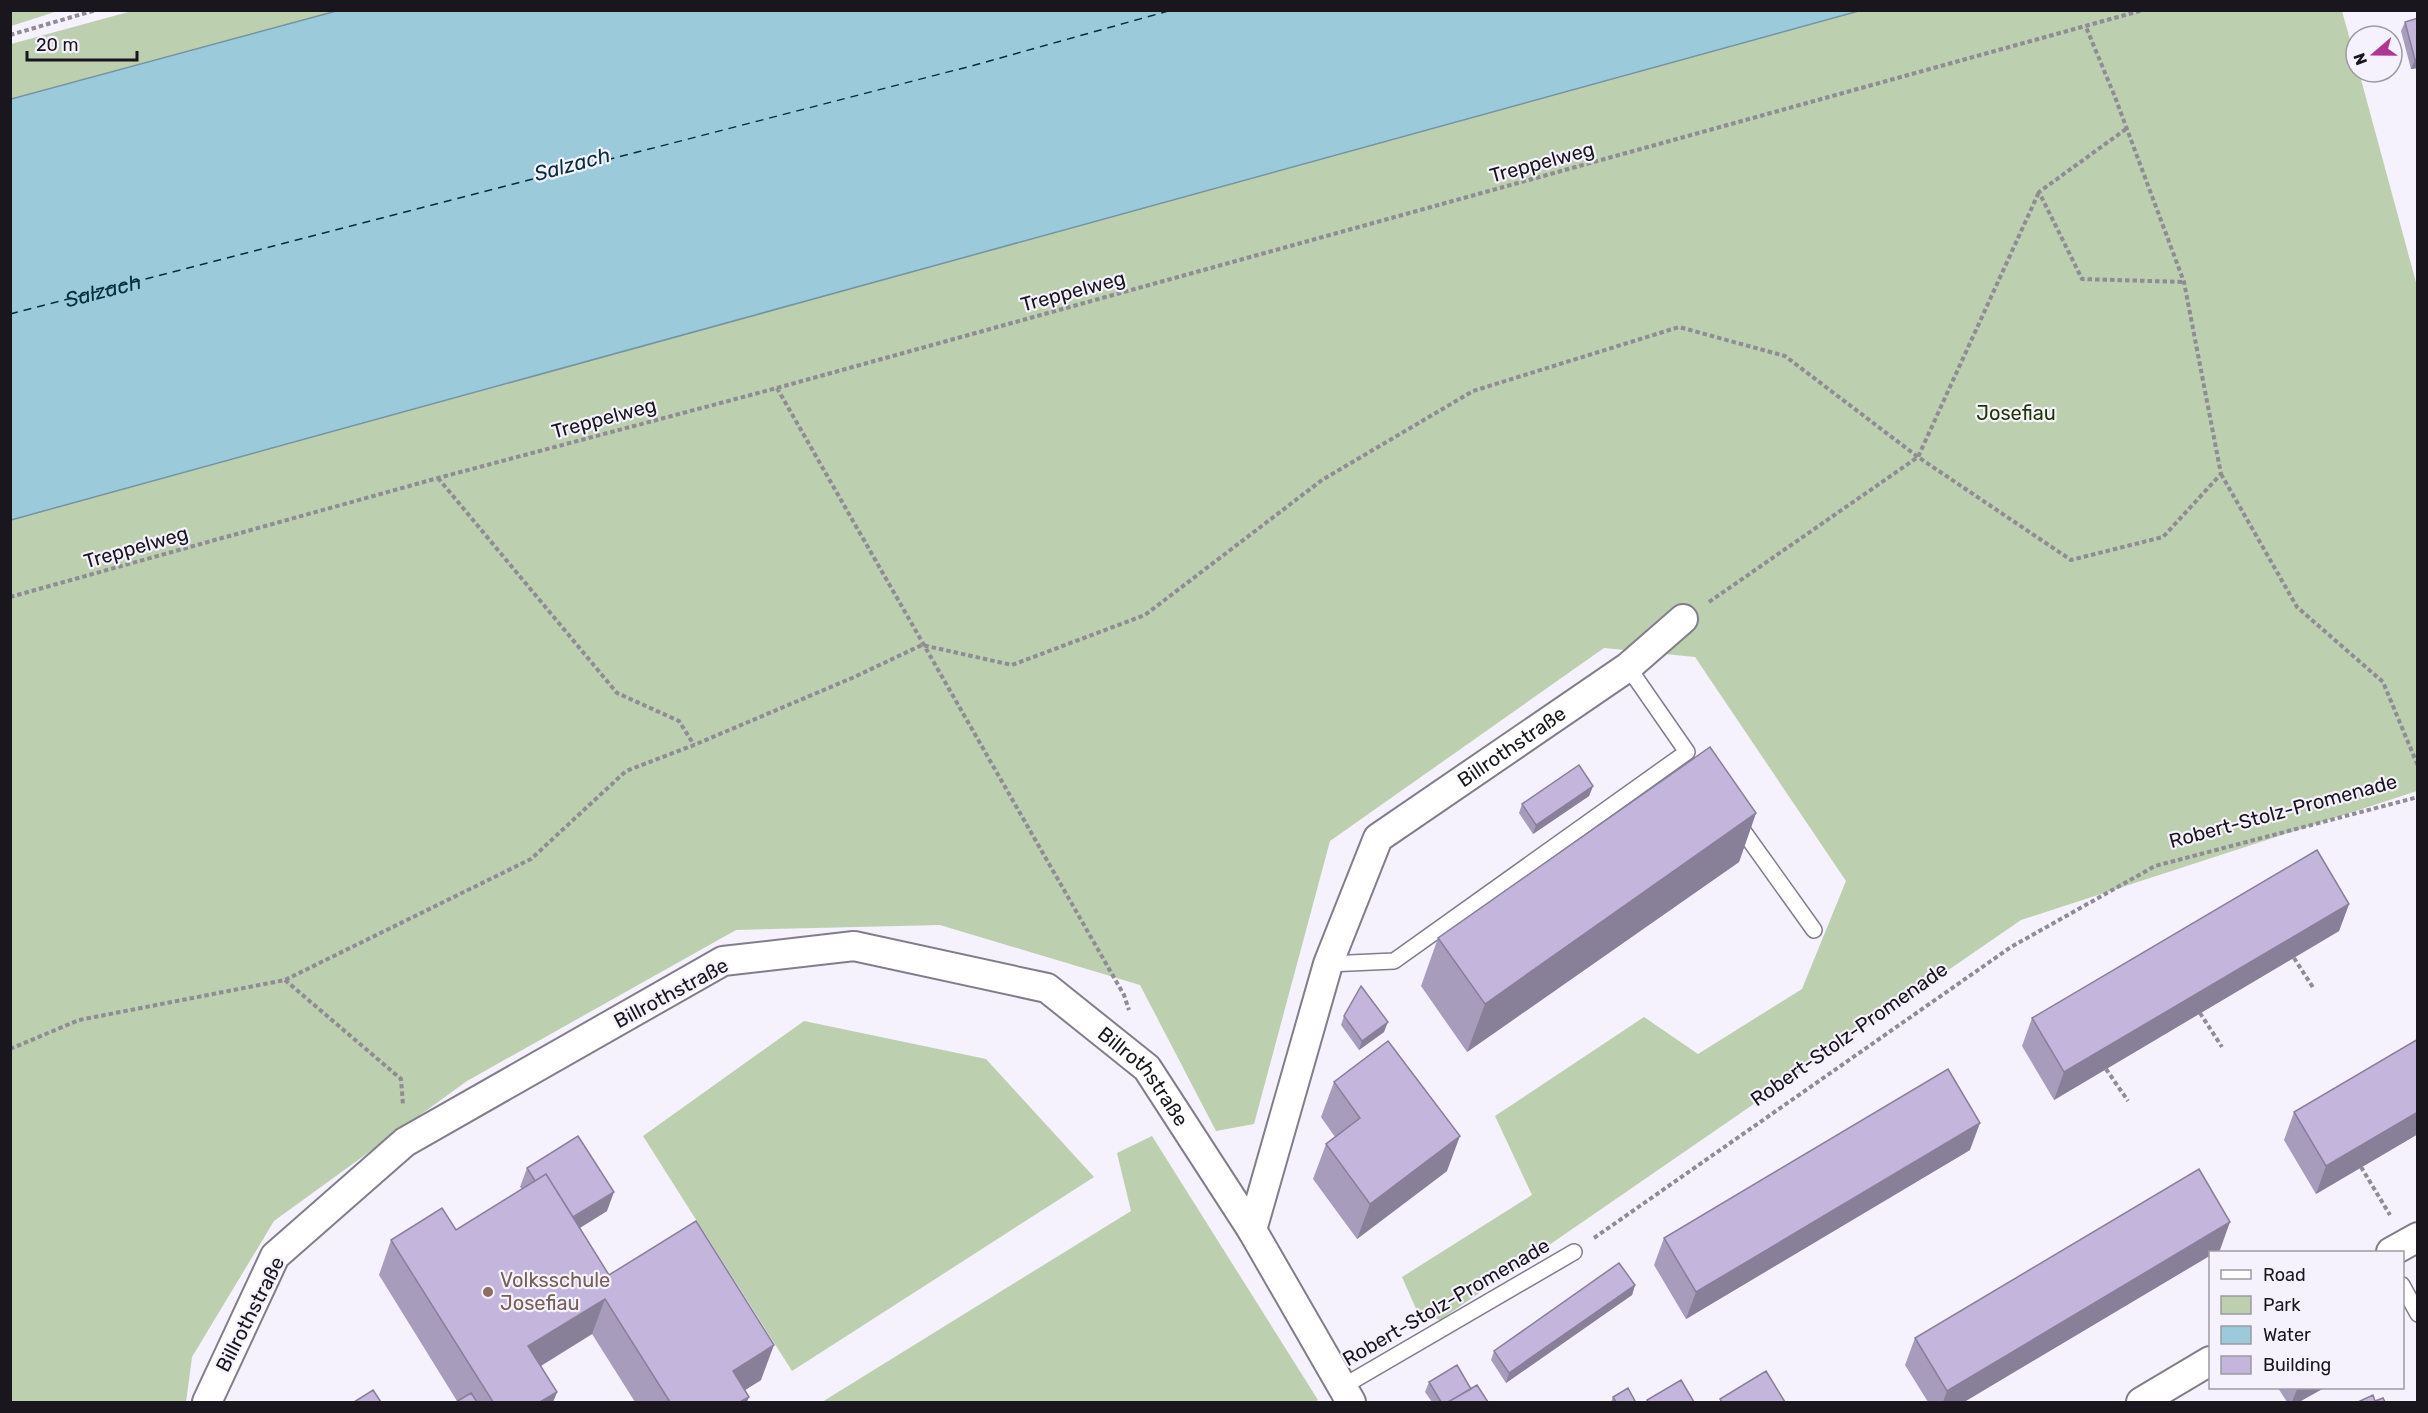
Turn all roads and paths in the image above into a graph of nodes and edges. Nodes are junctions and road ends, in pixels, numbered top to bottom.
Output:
1 (96, 10) edge
2 (2143, 10) edge
3 (2086, 27) junction
4 (10, 35) edge
5 (2126, 129) junction
6 (2039, 192) junction
7 (2184, 282) junction
8 (777, 388) junction
9 (1918, 457) junction
10 (2221, 474) junction
11 (438, 478) junction
12 (10, 597) edge
13 (1683, 619) joint
14 (922, 645) junction
15 (1628, 666) junction
16 (694, 745) junction
17 (2418, 766) edge
18 (2418, 797) edge
19 (1727, 808) edge
20 (1814, 930) dead end
21 (2294, 958) edge
22 (1328, 964) junction
23 (285, 980) junction
24 (2313, 989) dead end
25 (2200, 1013) edge
26 (1131, 1016) dead end
27 (2222, 1047) dead end
28 (10, 1049) edge
29 (2106, 1069) edge
30 (2128, 1101) dead end
31 (405, 1142) junction
32 (2361, 1167) edge
33 (1252, 1230) junction
34 (2405, 1244) edge
35 (1574, 1252) joint
36 (2404, 1287) edge
37 (2418, 1314) edge
38 (2209, 1362) edge
39 (1347, 1395) edge
40 (207, 1402) edge
41 (2141, 1402) edge

1 - 4 path
2 - 3 path, Treppelweg
3 - 5 path
3 - 8 path, Treppelweg
5 - 6 path
5 - 7 path
6 - 7 path
6 - 9 path
7 - 10 path
8 - 11 path, Treppelweg
8 - 14 path
9 - 10 path
9 - 13 path
9 - 14 path
10 - 17 path
11 - 12 path, Treppelweg
11 - 16 path
13 - 15 street, Billrothstraße
14 - 16 path
14 - 26 path
15 - 22 street, Billrothstraße
15 - 22 lane
16 - 23 path
18 - 35 path, Robert-Stolz-Promenade
19 - 20 lane
21 - 24 path
22 - 33 street, Billrothstraße
23 - 28 path
23 - 31 path
25 - 27 path
29 - 30 path
31 - 33 street, Billrothstraße
31 - 40 street, Billrothstraße
32 - 34 path
33 - 39 street, Billrothstraße
35 - 39 lane, Robert-Stolz-Promenade
36 - 37 lane
38 - 41 street

